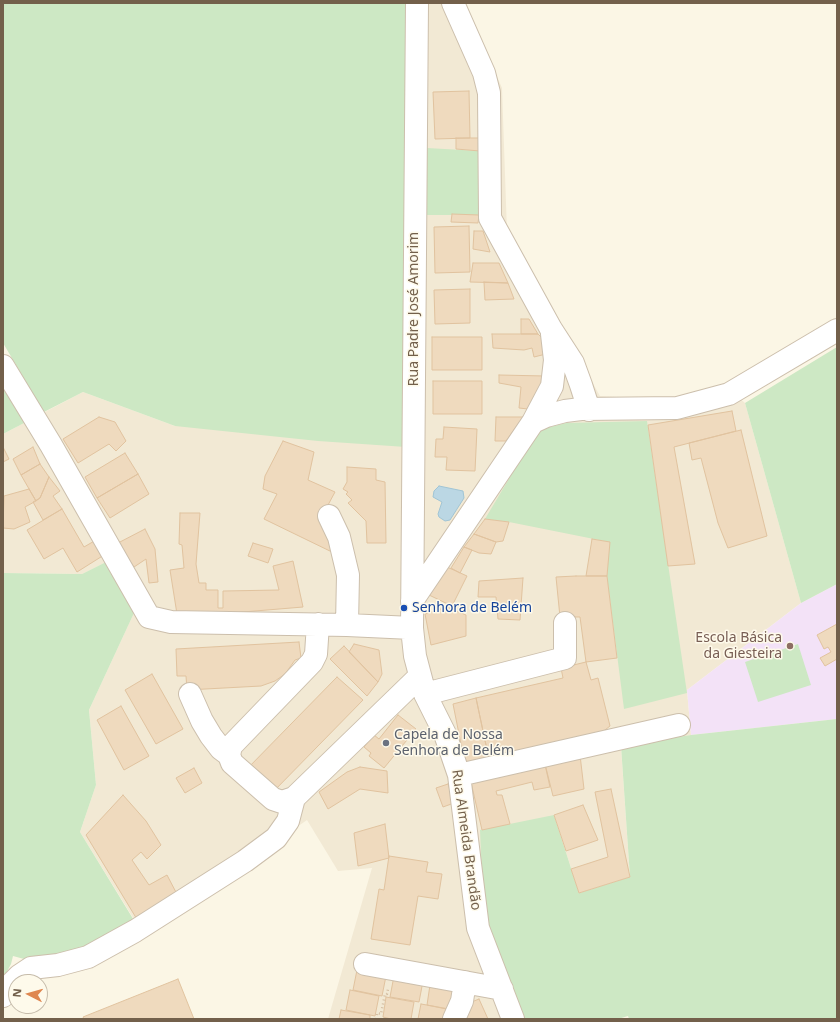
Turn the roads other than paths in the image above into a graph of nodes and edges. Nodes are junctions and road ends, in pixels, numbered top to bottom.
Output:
1 (416, 3) edge
2 (453, 6) edge
3 (837, 330) edge
4 (552, 337) junction
5 (3, 366) edge
6 (581, 410) junction
7 (533, 422) junction
8 (329, 516) dead end
9 (412, 615) junction
10 (565, 623) dead end
11 (318, 624) junction
12 (347, 625) junction
13 (422, 685) junction
14 (190, 694) dead end
15 (679, 725) dead end
16 (229, 755) junction
17 (458, 775) junction
18 (294, 798) junction
19 (364, 964) dead end
20 (465, 982) junction
21 (502, 989) junction
22 (3, 996) edge
23 (454, 1019) edge
24 (513, 1019) edge

1 - 9 street, Rua Padre José Amorim
2 - 4 street
3 - 6 street
4 - 6 street
4 - 7 street
5 - 11 street
6 - 7 street
7 - 9 street
8 - 12 street
9 - 12 street
9 - 13 street, Rua Almeida Brandão
10 - 13 street
11 - 12 street
11 - 16 street
13 - 17 street, Rua Almeida Brandão
13 - 18 street
14 - 16 street
15 - 17 street
16 - 18 street
17 - 21 street, Rua Almeida Brandão
18 - 22 street
19 - 20 street
20 - 21 street
20 - 23 street
21 - 24 street, Rua Almeida Brandão

